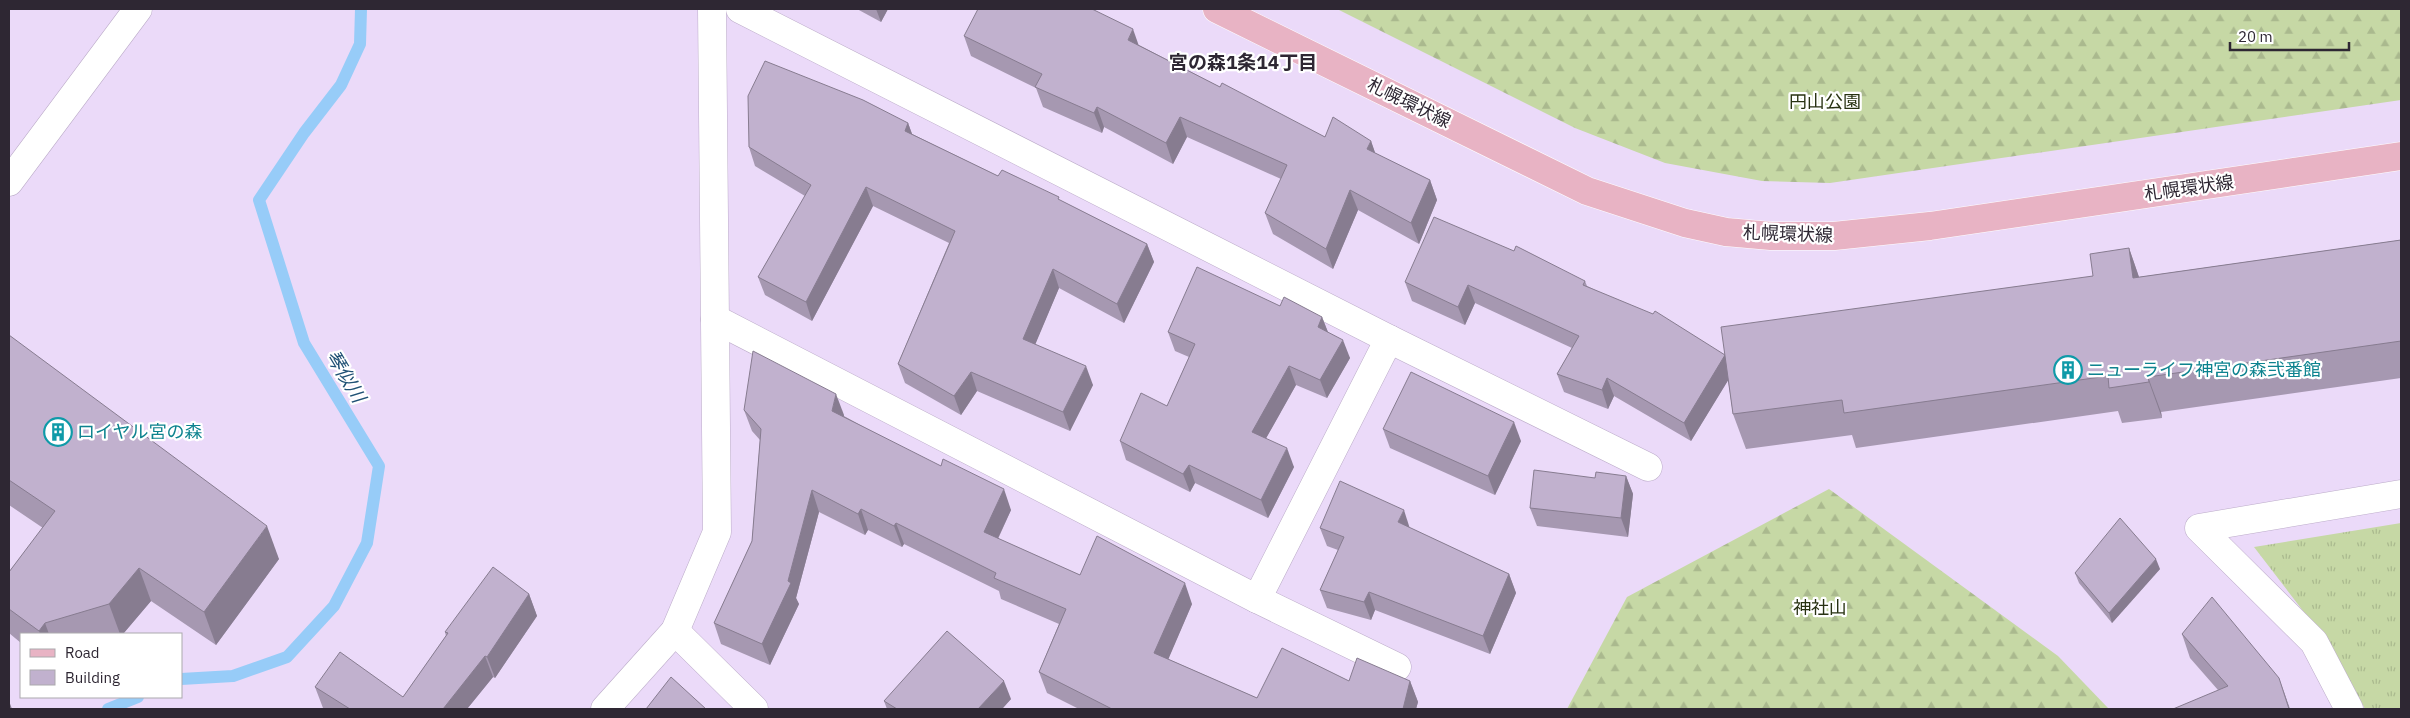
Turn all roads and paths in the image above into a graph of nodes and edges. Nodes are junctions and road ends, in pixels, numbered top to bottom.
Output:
1 (138, 9) edge
2 (712, 9) edge
3 (740, 9) edge
4 (1217, 9) edge
5 (2401, 156) edge
6 (9, 182) edge
7 (715, 319) junction
8 (1389, 339) junction
9 (1648, 467) dead end
10 (2401, 494) edge
11 (1257, 598) junction
12 (675, 631) junction
13 (1397, 668) dead end
14 (605, 709) edge
15 (754, 709) edge
16 (2349, 709) edge

1 - 6 street
2 - 7 street
3 - 8 street
4 - 5 main road, 札幌環状線
7 - 11 street
7 - 12 street
8 - 9 street
8 - 11 street
10 - 16 street
11 - 13 street
12 - 14 street
12 - 15 street

